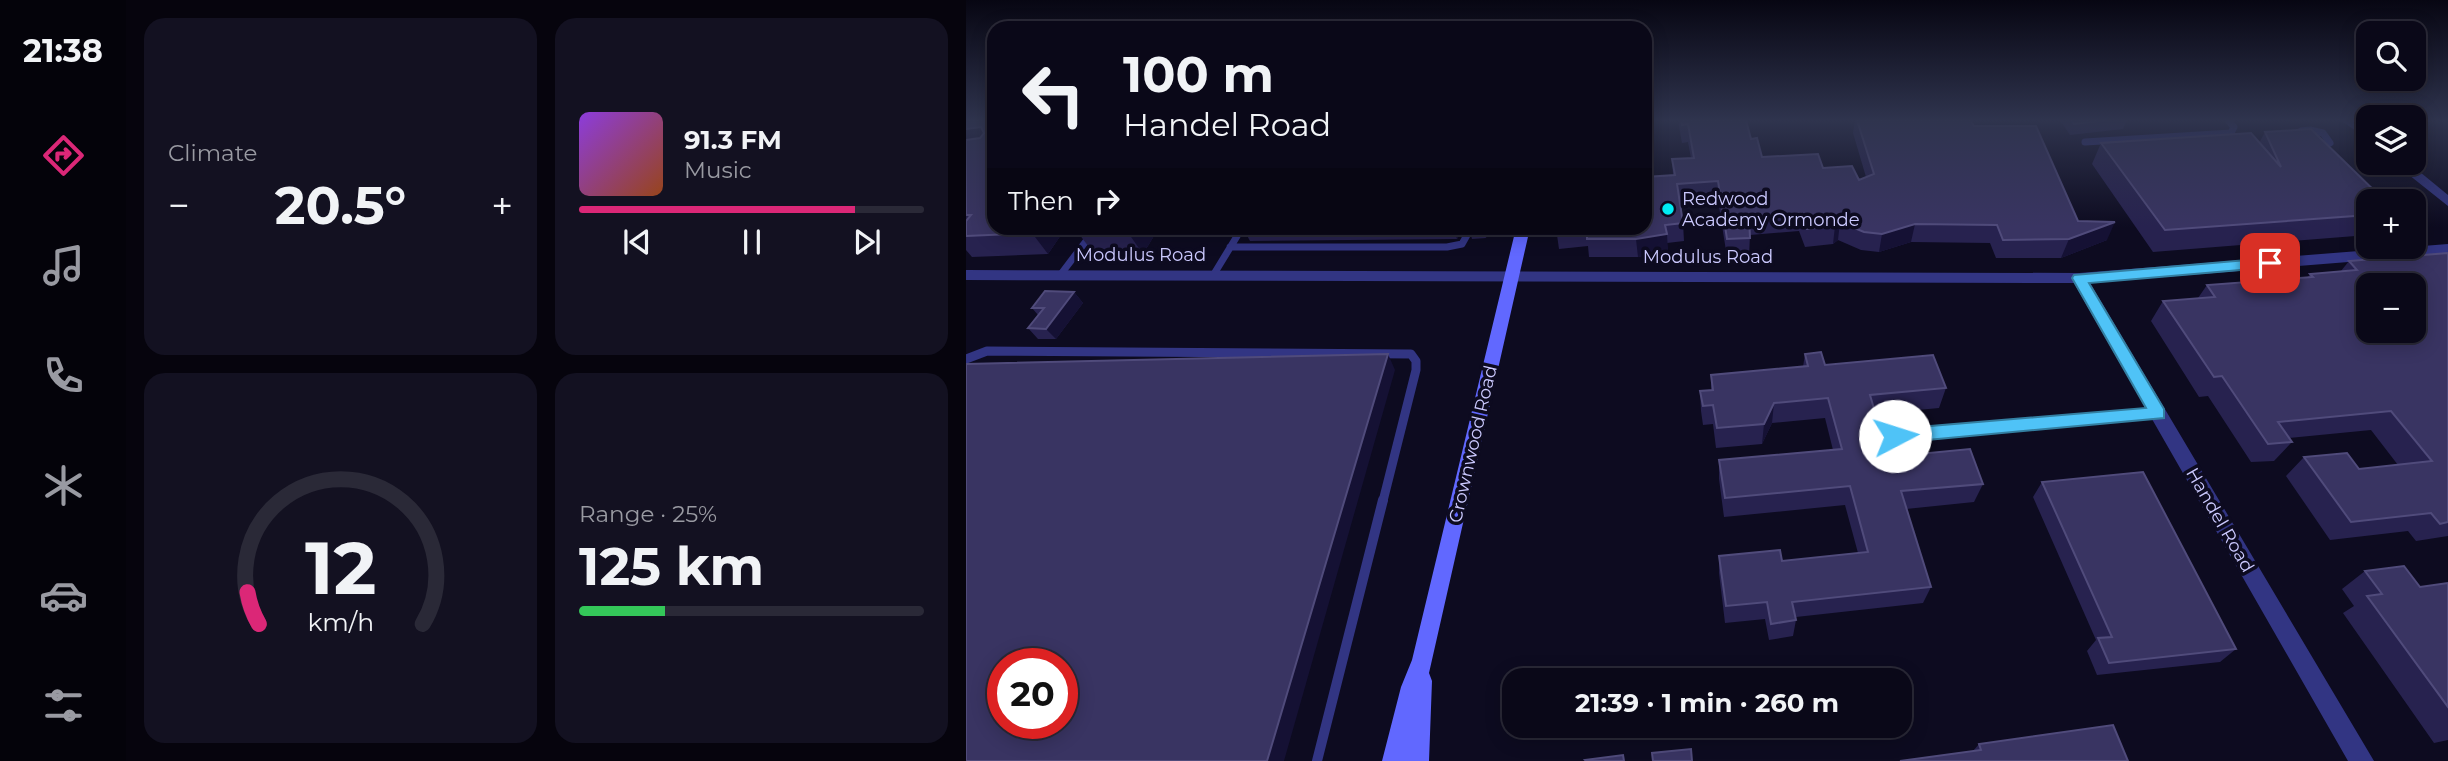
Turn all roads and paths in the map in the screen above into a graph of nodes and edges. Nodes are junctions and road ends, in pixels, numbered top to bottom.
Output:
1 (2416, 175) edge
2 (2424, 175) edge
3 (2448, 201) edge
4 (1091, 235) edge
5 (1238, 235) edge
6 (1467, 235) edge
7 (1521, 235) edge
8 (1230, 247) junction
9 (2448, 249) edge
10 (1061, 274) junction
11 (1214, 274) junction
12 (966, 275) edge
13 (1512, 278) junction
14 (2079, 278) junction
15 (966, 359) edge
16 (2158, 414) junction
17 (1895, 436) dead end
18 (1423, 660) junction
19 (1317, 761) edge
20 (1394, 761) edge
21 (1417, 761) edge
22 (2362, 761) edge

1 - 3 street
2 - 3 street
4 - 10 lane
5 - 8 lane
6 - 8 lane
7 - 13 main road, Crownwood Road
8 - 11 lane
9 - 14 street, Modulus Road
10 - 11 street, Modulus Road
10 - 12 street, Modulus Road
11 - 13 street, Modulus Road
13 - 14 street, Modulus Road
13 - 18 main road, Crownwood Road
14 - 16 street, Handel Road
15 - 19 lane
16 - 17 lane
16 - 22 street, Handel Road
18 - 20 main road, Crownwood Road
18 - 21 main road, Crownwood Road

